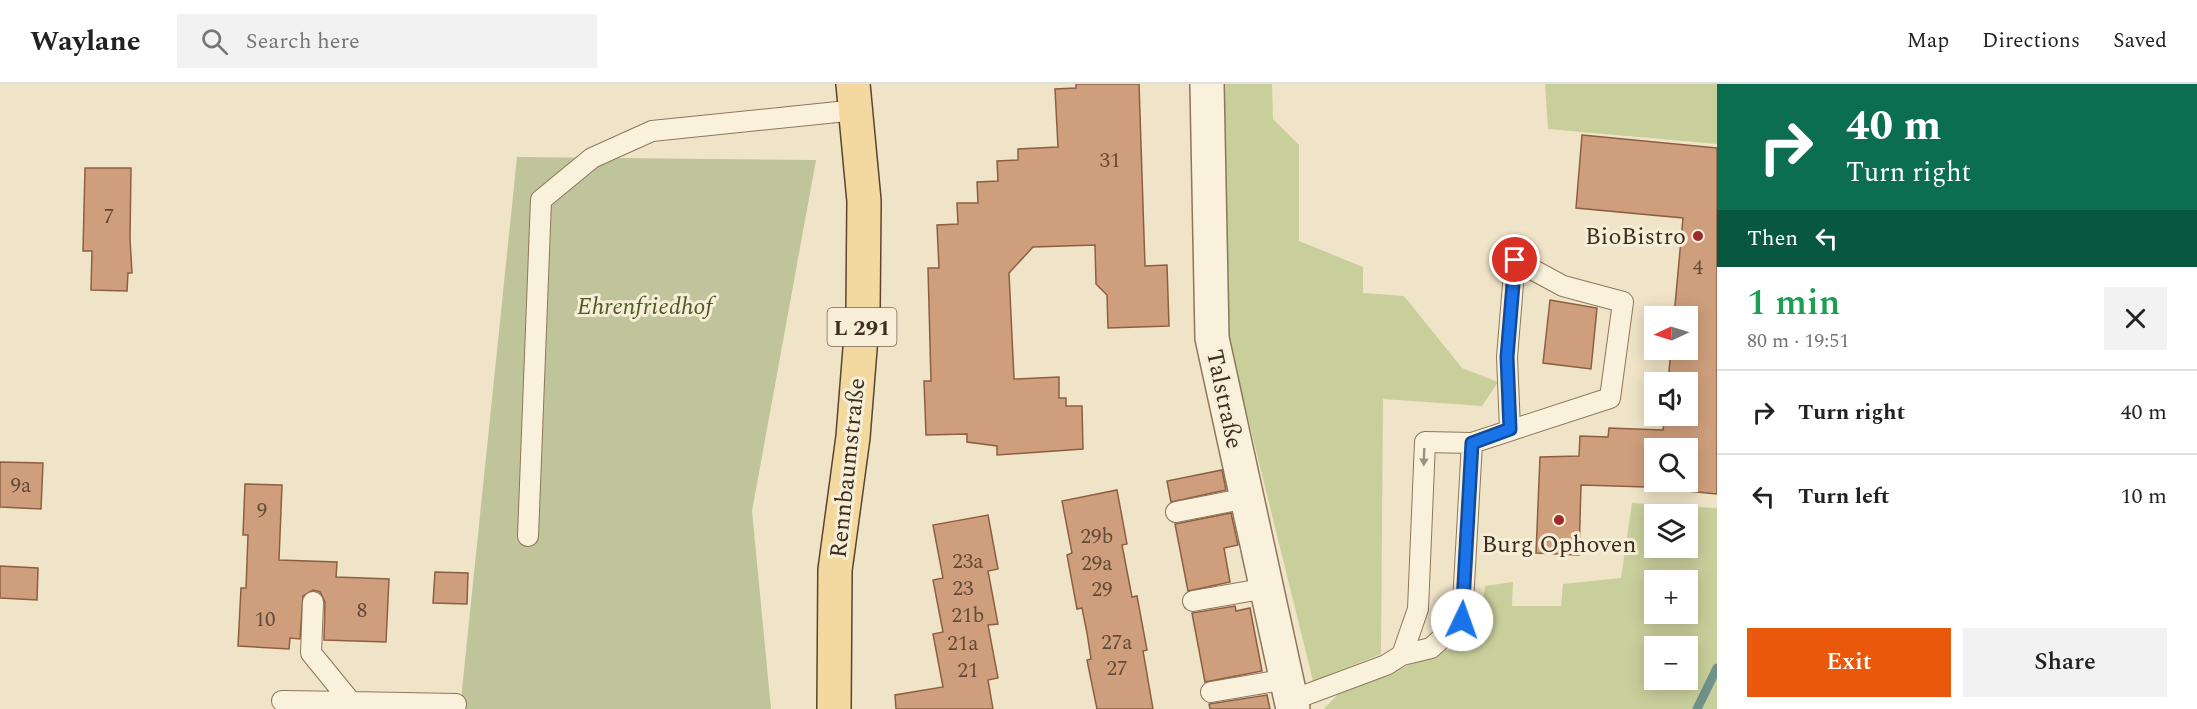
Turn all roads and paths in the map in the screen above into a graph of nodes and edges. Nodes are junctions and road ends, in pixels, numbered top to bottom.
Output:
1 (1207, 84) edge
2 (855, 97) edge
3 (1510, 429) junction
4 (1472, 443) junction
5 (1247, 498) junction
6 (1176, 512) dead end
7 (528, 536) dead end
8 (1267, 588) junction
9 (1193, 601) dead end
10 (313, 602) dead end
11 (1402, 655) junction
12 (1211, 692) dead end
13 (1290, 696) edge
14 (282, 701) dead end
15 (351, 702) junction
16 (455, 709) edge
17 (834, 709) edge

1 - 5 street, Talstraße
2 - 7 lane
2 - 17 main road, Rennbaumstraße / L 291
3 - 3 lane
3 - 4 lane
4 - 11 lane
4 -> 11 lane
5 - 6 lane
5 - 8 street, Talstraße
8 - 9 lane
8 - 13 street, Talstraße
10 - 15 lane
11 - 13 lane
12 - 13 lane
14 - 15 lane
15 - 16 lane

